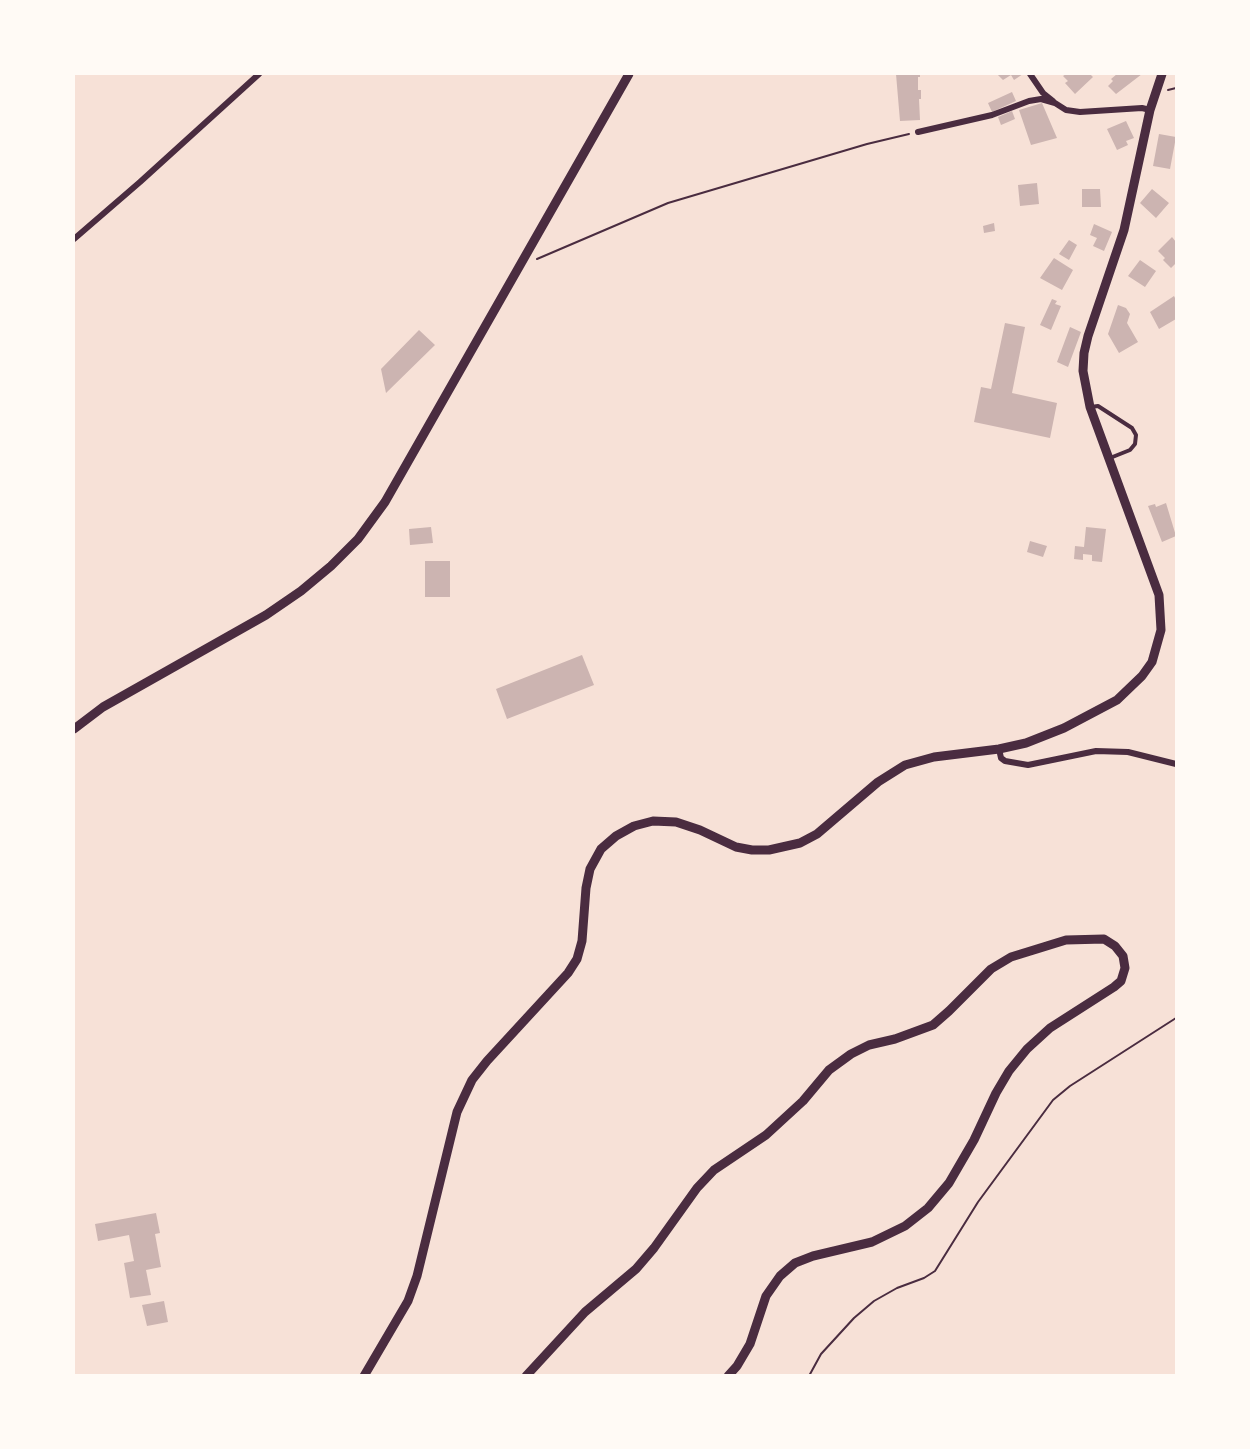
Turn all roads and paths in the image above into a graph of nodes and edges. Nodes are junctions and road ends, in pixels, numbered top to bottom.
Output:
1 (258, 74) edge
2 (629, 74) edge
3 (1032, 74) edge
4 (1162, 74) edge
5 (1055, 103) junction
6 (1150, 110) junction
7 (918, 132) joint
8 (74, 239) edge
9 (520, 266) junction
10 (1090, 407) junction
11 (1109, 458) junction
12 (74, 729) edge
13 (999, 749) junction
14 (1176, 764) edge
15 (1176, 1018) edge
16 (364, 1376) edge
17 (526, 1376) edge
18 (728, 1376) edge
19 (808, 1376) edge

1 - 8 street
2 - 9 street
3 - 5 street
4 - 6 street
5 - 6 street
5 - 7 street
6 - 10 street
7 - 9 path
9 - 12 street
10 - 11 street
10 - 11 lane
11 - 13 street
13 - 14 street
13 - 16 street
15 - 19 path
17 - 18 street

